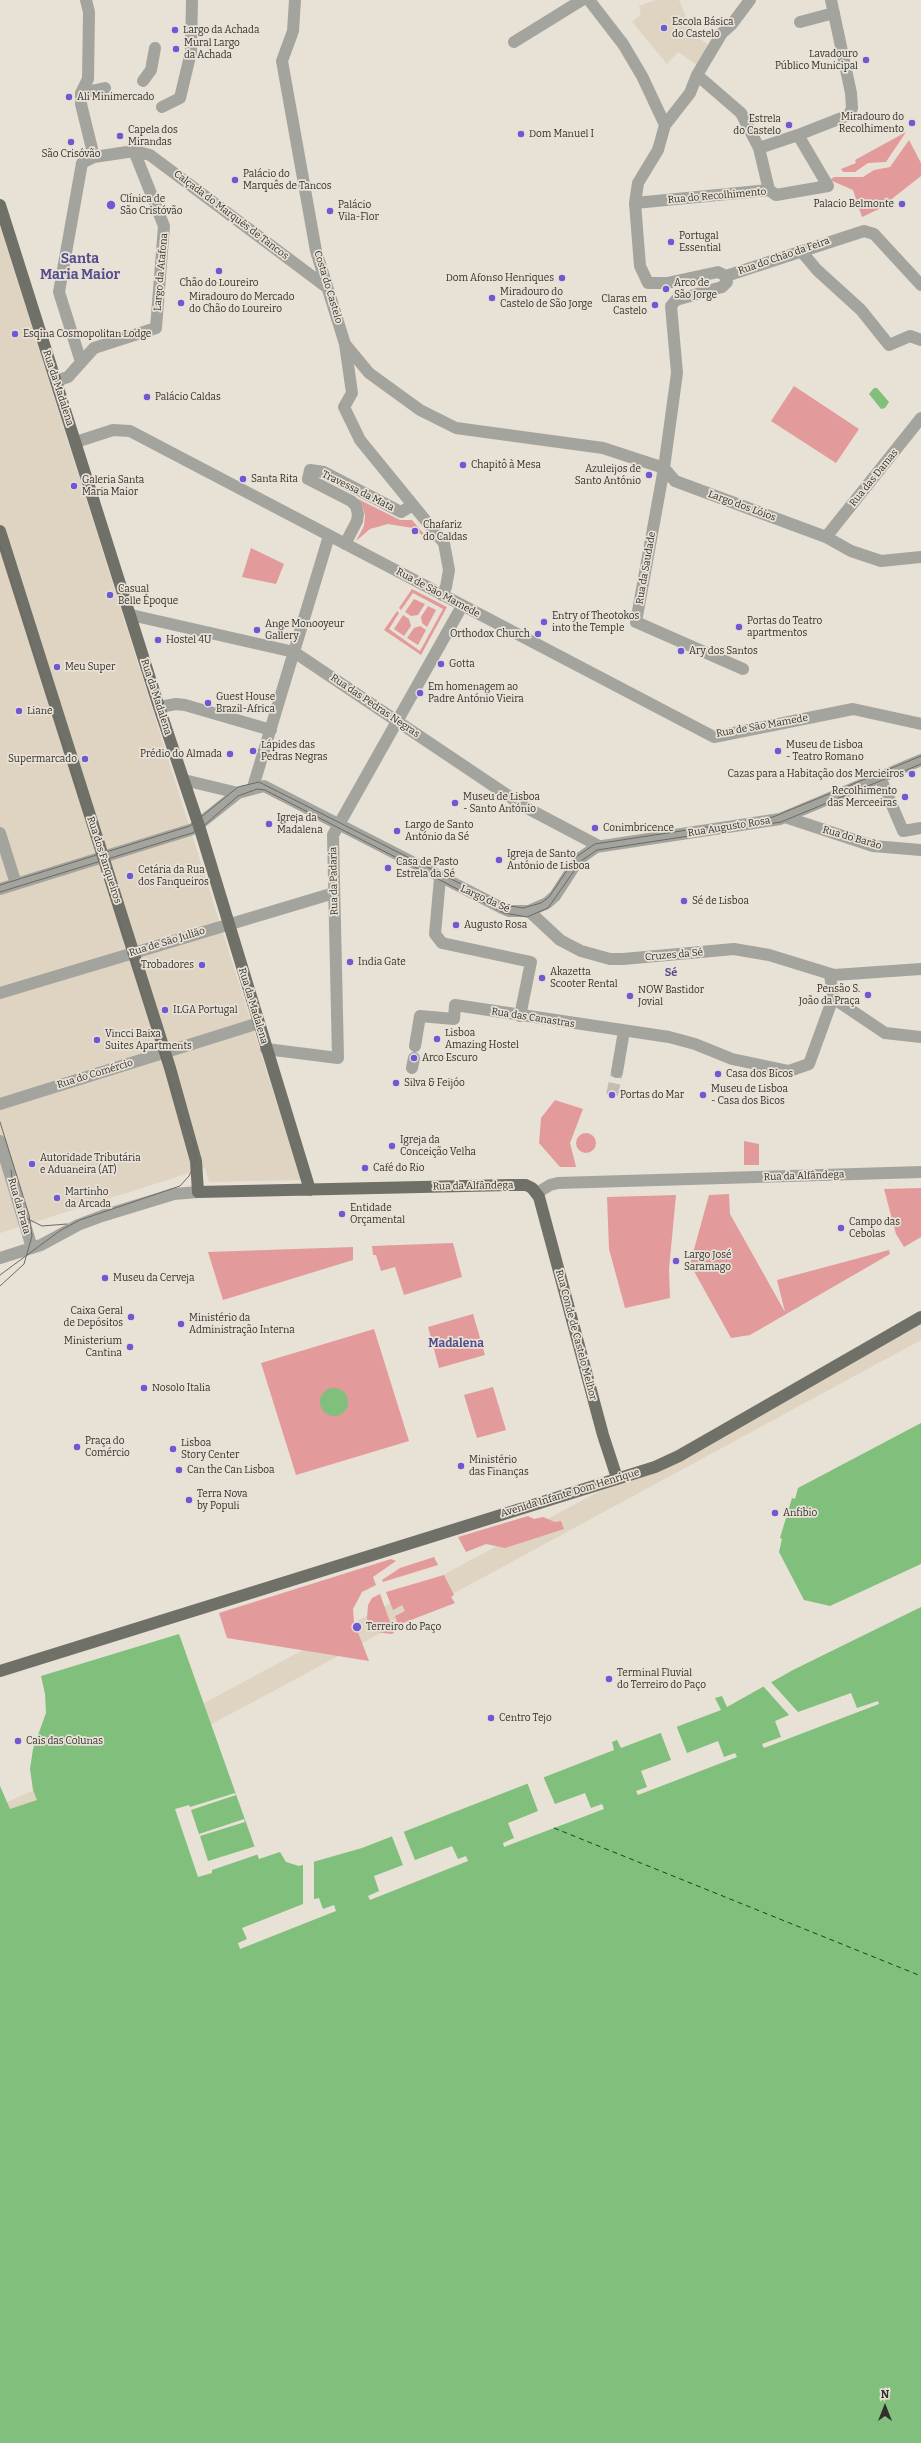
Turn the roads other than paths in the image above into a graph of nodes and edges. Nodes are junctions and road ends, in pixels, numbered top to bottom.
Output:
1 (86, 0) edge
2 (192, 0) edge
3 (295, 0) edge
4 (582, 0) edge
5 (589, 0) edge
6 (750, 0) edge
7 (831, 0) edge
8 (834, 13) junction
9 (800, 22) dead end
10 (514, 42) dead end
11 (155, 48) dead end
12 (697, 75) junction
13 (143, 81) dead end
14 (105, 88) dead end
15 (81, 93) junction
16 (162, 107) dead end
17 (665, 125) junction
18 (798, 135) junction
19 (759, 148) junction
20 (134, 151) junction
21 (94, 157) junction
22 (768, 190) junction
23 (635, 203) junction
24 (0, 205) edge
25 (801, 251) junction
26 (726, 276) junction
27 (921, 285) edge
28 (325, 286) junction
29 (921, 340) edge
30 (345, 344) junction
31 (80, 362) junction
32 (56, 381) junction
33 (921, 418) edge
34 (76, 442) junction
35 (664, 468) junction
36 (413, 505) junction
37 (0, 531) edge
38 (329, 536) junction
39 (826, 537) junction
40 (345, 544) junction
41 (921, 557) edge
42 (442, 595) junction
43 (462, 606) junction
44 (131, 615) junction
45 (294, 652) junction
46 (744, 669) dead end
47 (159, 707) junction
48 (398, 721) junction
49 (921, 724) edge
50 (270, 730) junction
51 (921, 760) edge
52 (880, 777) junction
53 (184, 780) junction
54 (254, 787) junction
55 (238, 792) junction
56 (785, 817) junction
57 (199, 825) junction
58 (338, 825) junction
59 (921, 828) edge
60 (0, 833) edge
61 (599, 846) junction
62 (921, 850) edge
63 (104, 857) junction
64 (440, 878) junction
65 (16, 884) junction
66 (0, 889) edge
67 (334, 892) junction
68 (529, 911) junction
69 (228, 923) junction
70 (134, 952) junction
71 (921, 969) edge
72 (830, 974) junction
73 (0, 993) edge
74 (833, 998) junction
75 (520, 1016) junction
76 (259, 1024) junction
77 (624, 1031) junction
78 (921, 1037) edge
79 (266, 1049) junction
80 (165, 1053) junction
81 (414, 1057) dead end
82 (617, 1072) tunnel mouth
83 (0, 1104) edge
84 (0, 1142) edge
85 (921, 1172) edge
86 (310, 1190) junction
87 (198, 1192) junction
88 (537, 1193) junction
89 (32, 1248) junction
90 (0, 1258) edge
91 (921, 1317) edge
92 (617, 1478) junction
93 (0, 1670) edge

1 - 15 street
2 - 16 street
3 - 28 street, Costa do Castelo
4 - 10 street
5 - 17 street
6 - 12 street
7 - 8 street
8 - 9 street
8 - 18 street
11 - 13 street
12 - 17 street
12 - 19 street
14 - 15 street
15 - 21 street
17 - 23 street
18 - 19 street
18 - 22 street, Rua do Recolhimento
19 - 22 street
20 - 21 street
20 - 28 street, Calçada do Marquês de Tancos
20 - 31 street, Largo da Atafona
21 - 31 street
22 - 23 street, Rua do Recolhimento
23 - 26 street, Rua do Chão da Feira
24 - 32 main road, Rua da Madalena
25 - 26 street, Rua do Chão da Feira
25 - 27 street, Rua do Chão da Feira
25 - 29 street
26 - 35 street
28 - 30 street, Costa do Castelo
30 - 35 street, Costa do Castelo
30 - 36 street
31 - 32 street
32 - 34 main road, Rua da Madalena
33 - 39 street, Rua das Damas
34 - 38 street, Rua de São Mamede
34 - 44 main road, Rua da Madalena
35 - 39 street, Largo dos Lóios
35 - 46 street, Rua da Saudade
36 - 40 street, Travessa da Mata
36 - 42 street
37 - 63 main road, Rua dos Fanqueiros
38 - 40 street, Rua de São Mamede
38 - 45 street
39 - 41 street, Largo dos Lóios
40 - 42 street, Rua de São Mamede
42 - 43 street, Rua de São Mamede
43 - 48 street, Rua da Padaria
43 - 49 street, Rua de São Mamede
44 - 45 street, Rua das Pedras Negras
44 - 47 main road, Rua da Madalena
45 - 48 street, Rua das Pedras Negras
45 - 50 street
47 - 50 street
47 - 53 main road, Rua da Madalena
48 - 58 street, Rua da Padaria
48 - 61 street, Rua das Pedras Negras
50 - 54 street
51 - 52 street, Rua Augusto Rosa
52 - 56 street, Rua Augusto Rosa
52 - 59 street
53 - 55 street
53 - 57 main road, Rua da Madalena
54 - 55 street
54 - 58 street
55 - 57 street
56 - 61 street, Rua Augusto Rosa
56 - 62 street, Rua do Barão
57 - 63 street
57 - 69 main road, Rua da Madalena
58 - 64 street
58 - 67 street, Rua da Padaria
60 - 65 street
61 - 68 street, Largo da Sé
63 - 65 street
63 - 70 main road, Rua dos Fanqueiros
64 - 68 street, Largo da Sé
64 - 75 street
65 - 66 street
67 - 69 street, Rua de São Julião
67 - 79 street, Rua da Padaria
68 - 72 street, Cruzes da Sé
69 - 70 street, Rua de São Julião
69 - 76 main road, Rua da Madalena
70 - 73 street, Rua de São Julião
70 - 80 main road, Rua dos Fanqueiros
71 - 72 street, Cruzes da Sé
72 - 74 street
74 - 77 street, Rua das Canastras
74 - 78 street
75 - 77 street, Rua das Canastras
75 - 81 street, Rua das Canastras
76 - 79 main road, Rua da Madalena
76 - 80 street, Rua do Comércio
77 - 82 street
79 - 86 main road, Rua da Madalena
80 - 83 street, Rua do Comércio
80 - 87 main road, Rua dos Fanqueiros
84 - 89 street, Rua da Prata
85 - 88 street, Rua da Alfândega
86 - 87 main road, Rua da Alfândega
86 - 88 main road, Rua da Alfândega
87 - 89 street, Rua da Alfândega
88 - 92 main road, Rua Conde de Castelo Melhor
89 - 90 street
91 - 92 main road, Avenida Infante Dom Henrique
92 - 93 main road, Avenida Infante Dom Henrique

